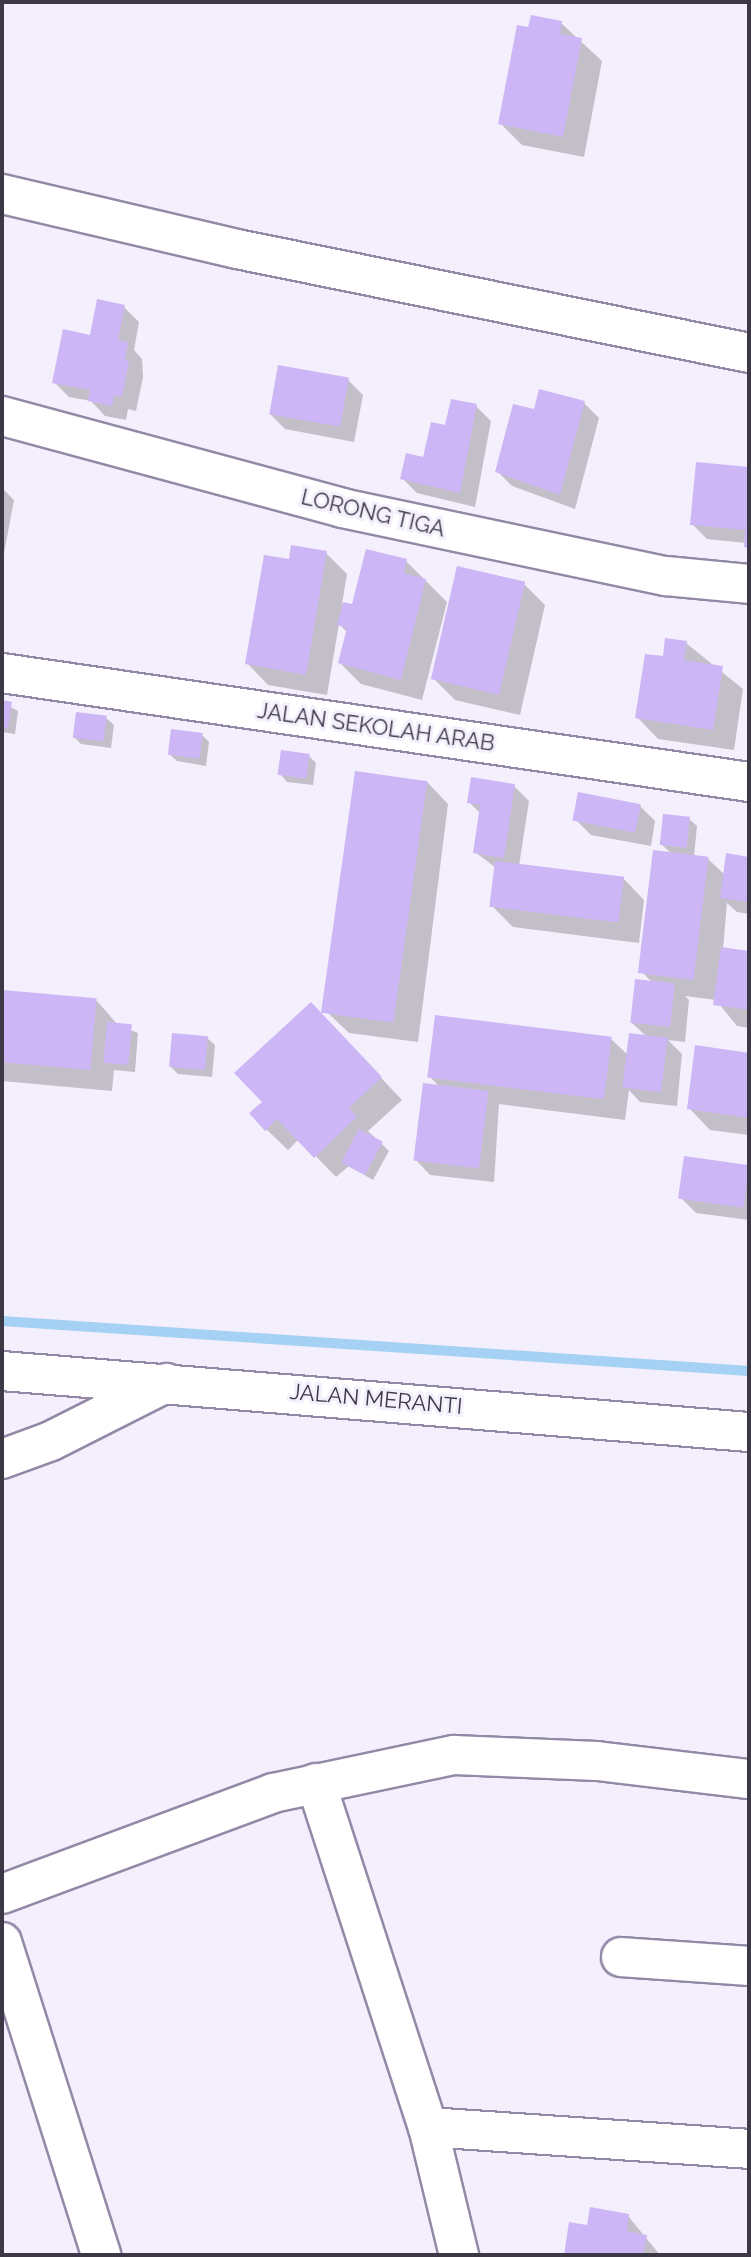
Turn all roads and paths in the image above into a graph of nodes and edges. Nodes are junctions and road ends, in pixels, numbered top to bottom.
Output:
1 (2, 194) edge
2 (749, 353) edge
3 (2, 416) edge
4 (749, 584) edge
5 (2, 673) edge
6 (749, 782) edge
7 (2, 1371) edge
8 (169, 1381) junction
9 (749, 1432) edge
10 (2, 1459) edge
11 (749, 1779) edge
12 (316, 1783) junction
13 (2, 1894) edge
14 (2, 1942) edge
15 (621, 1957) dead end
16 (749, 1966) edge
17 (428, 2127) junction
18 (749, 2149) edge
19 (101, 2255) edge
20 (459, 2255) edge

1 - 2 street
3 - 4 street, LORONG TIGA
5 - 6 street, JALAN SEKOLAH ARAB
7 - 8 street, JALAN MERANTI
8 - 9 street, JALAN MERANTI
8 - 10 street
11 - 12 street
12 - 13 street
12 - 17 street
14 - 19 street
15 - 16 street
17 - 18 street
17 - 20 street

